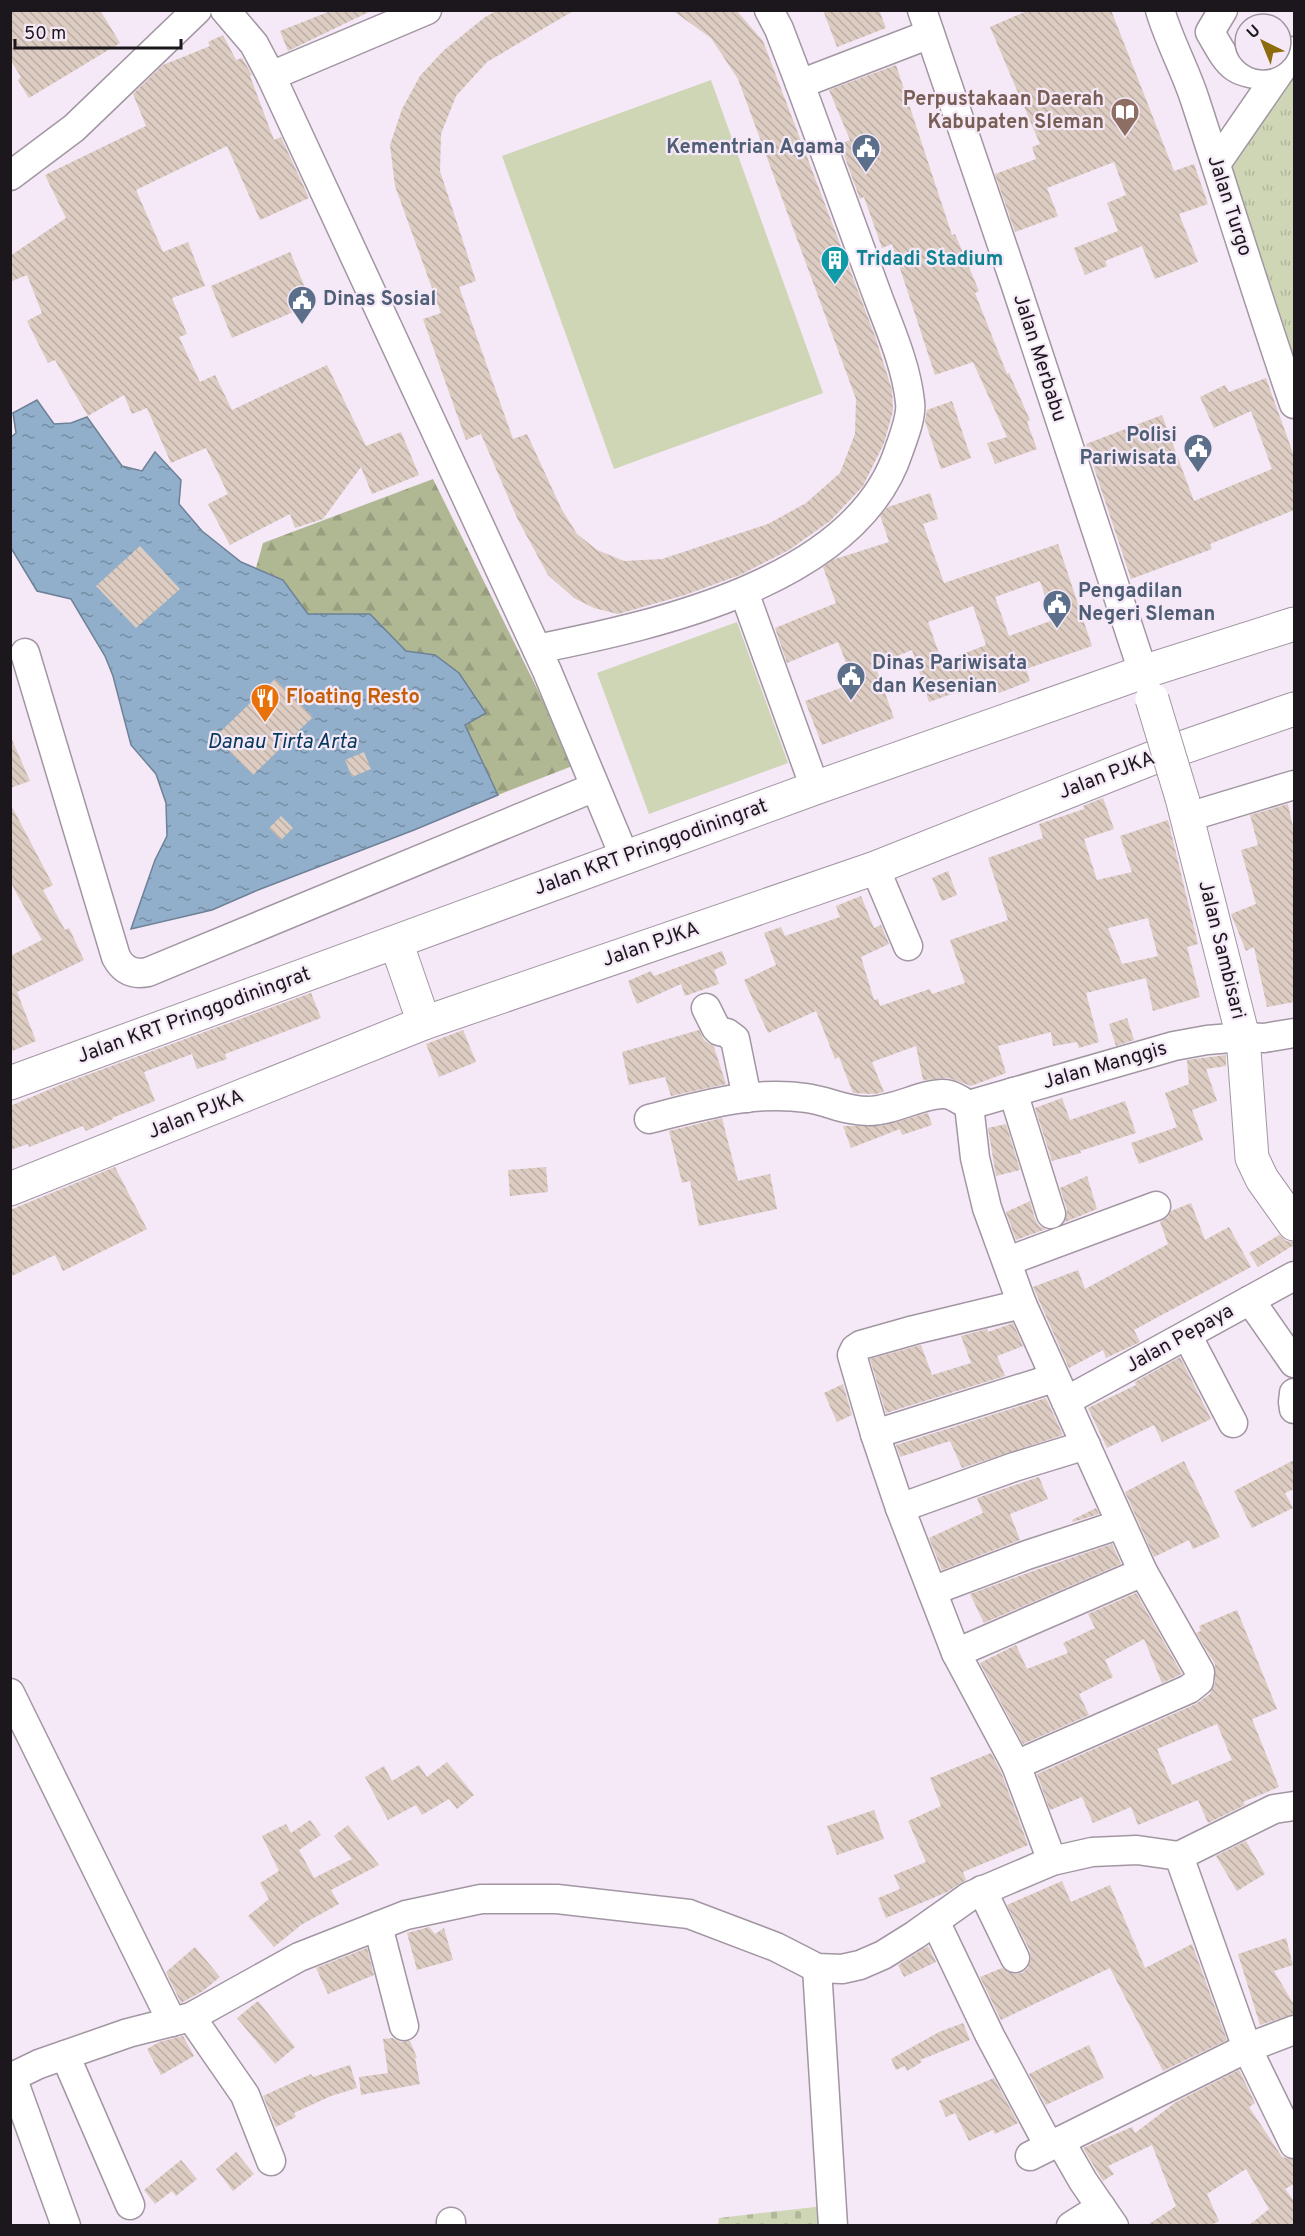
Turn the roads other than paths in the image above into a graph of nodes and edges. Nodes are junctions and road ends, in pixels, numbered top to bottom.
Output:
1 (197, 10) edge
2 (225, 10) edge
3 (427, 10) edge
4 (769, 10) edge
5 (1160, 10) edge
6 (1216, 21) edge
7 (926, 22) edge
8 (1294, 51) edge
9 (272, 76) junction
10 (1187, 76) junction
11 (1276, 76) junction
12 (800, 84) junction
13 (1216, 164) junction
14 (10, 177) edge
15 (1294, 404) edge
16 (744, 592) junction
17 (1294, 624) edge
18 (537, 649) junction
19 (25, 653) dead end
20 (1147, 686) junction
21 (1294, 709) edge
22 (1294, 785) edge
23 (595, 787) junction
24 (815, 788) junction
25 (1185, 808) junction
26 (625, 858) junction
27 (875, 868) junction
28 (396, 942) junction
29 (908, 946) dead end
30 (706, 1008) dead end
31 (424, 1023) junction
32 (1294, 1033) edge
33 (1243, 1036) junction
34 (10, 1083) edge
35 (1013, 1092) junction
36 (747, 1098) junction
37 (969, 1104) junction
38 (649, 1119) dead end
39 (10, 1189) edge
40 (1156, 1206) dead end
41 (1290, 1209) edge
42 (1051, 1214) dead end
43 (1008, 1261) junction
44 (1294, 1276) edge
45 (1250, 1300) junction
46 (1022, 1304) junction
47 (1187, 1335) junction
48 (1294, 1363) edge
49 (1060, 1390) junction
50 (1294, 1393) edge
51 (1294, 1409) edge
52 (1233, 1423) dead end
53 (875, 1434) junction
54 (1086, 1445) junction
55 (900, 1508) junction
56 (1121, 1524) junction
57 (1143, 1572) junction
58 (932, 1591) junction
59 (956, 1653) junction
60 (10, 1693) edge
61 (1016, 1765) junction
62 (1294, 1806) edge
63 (1179, 1856) junction
64 (1052, 1861) junction
65 (982, 1890) junction
66 (935, 1921) junction
67 (378, 1926) junction
68 (1015, 1958) dead end
69 (817, 1968) junction
70 (182, 2020) junction
71 (404, 2026) dead end
72 (1294, 2030) edge
73 (1247, 2048) junction
74 (65, 2055) junction
75 (11, 2078) edge
76 (1294, 2144) edge
77 (1046, 2148) junction
78 (271, 2161) dead end
79 (130, 2205) dead end
80 (1107, 2216) edge
81 (66, 2226) edge
82 (834, 2226) edge
83 (1071, 2226) edge

1 - 14 street
2 - 9 street
3 - 9 street
4 - 12 street
5 - 10 street, Jalan Turgo
6 - 10 street
6 - 11 street
7 - 12 street
7 - 20 street, Jalan Merbabu
8 - 11 street
9 - 18 street
10 - 13 street, Jalan Turgo
11 - 13 street
12 - 16 street
13 - 15 street, Jalan Turgo
16 - 18 street
16 - 24 street
17 - 20 main road, Jalan KRT Pringgodiningrat
18 - 23 street
19 - 23 street
20 - 24 main road, Jalan KRT Pringgodiningrat
20 - 25 main road, Jalan Sambisari, bridge
21 - 27 main road, Jalan PJKA
22 - 25 street
23 - 26 street
24 - 26 main road, Jalan KRT Pringgodiningrat
25 - 33 main road, Jalan Sambisari
26 - 28 main road, Jalan KRT Pringgodiningrat
27 - 29 street
27 - 31 main road, Jalan PJKA
28 - 31 main road
28 - 34 main road, Jalan KRT Pringgodiningrat
30 - 36 street
31 - 39 main road, Jalan PJKA
32 - 33 street, Jalan Manggis
33 - 35 street, Jalan Manggis
33 - 41 main road, Jalan Sambisari
35 - 37 street, Jalan Manggis
35 - 42 street
36 - 37 street
36 - 38 street
37 - 43 street
40 - 43 street
43 - 46 street
44 - 45 street, Jalan Pepaya
45 - 47 street, Jalan Pepaya
45 - 48 street
46 - 49 street
46 - 53 street
47 - 49 street, Jalan Pepaya
47 - 52 street
49 - 53 street, Jalan Pepaya
49 - 54 street
50 - 51 street
53 - 55 street
54 - 55 street
54 - 56 street
55 - 58 street
56 - 57 street
56 - 58 street
57 - 59 street
57 - 61 street
58 - 59 street
59 - 61 street
60 - 70 street
61 - 64 street
62 - 63 street
63 - 64 street
63 - 73 street
64 - 65 street
65 - 66 street
65 - 68 street
66 - 69 street
66 - 77 street
67 - 69 street
67 - 70 street
67 - 71 street
69 - 82 street
70 - 74 street
70 - 78 street
72 - 73 street
73 - 76 street
73 - 77 street
74 - 75 street
74 - 79 street
75 - 81 street
77 - 80 street
80 - 83 street

